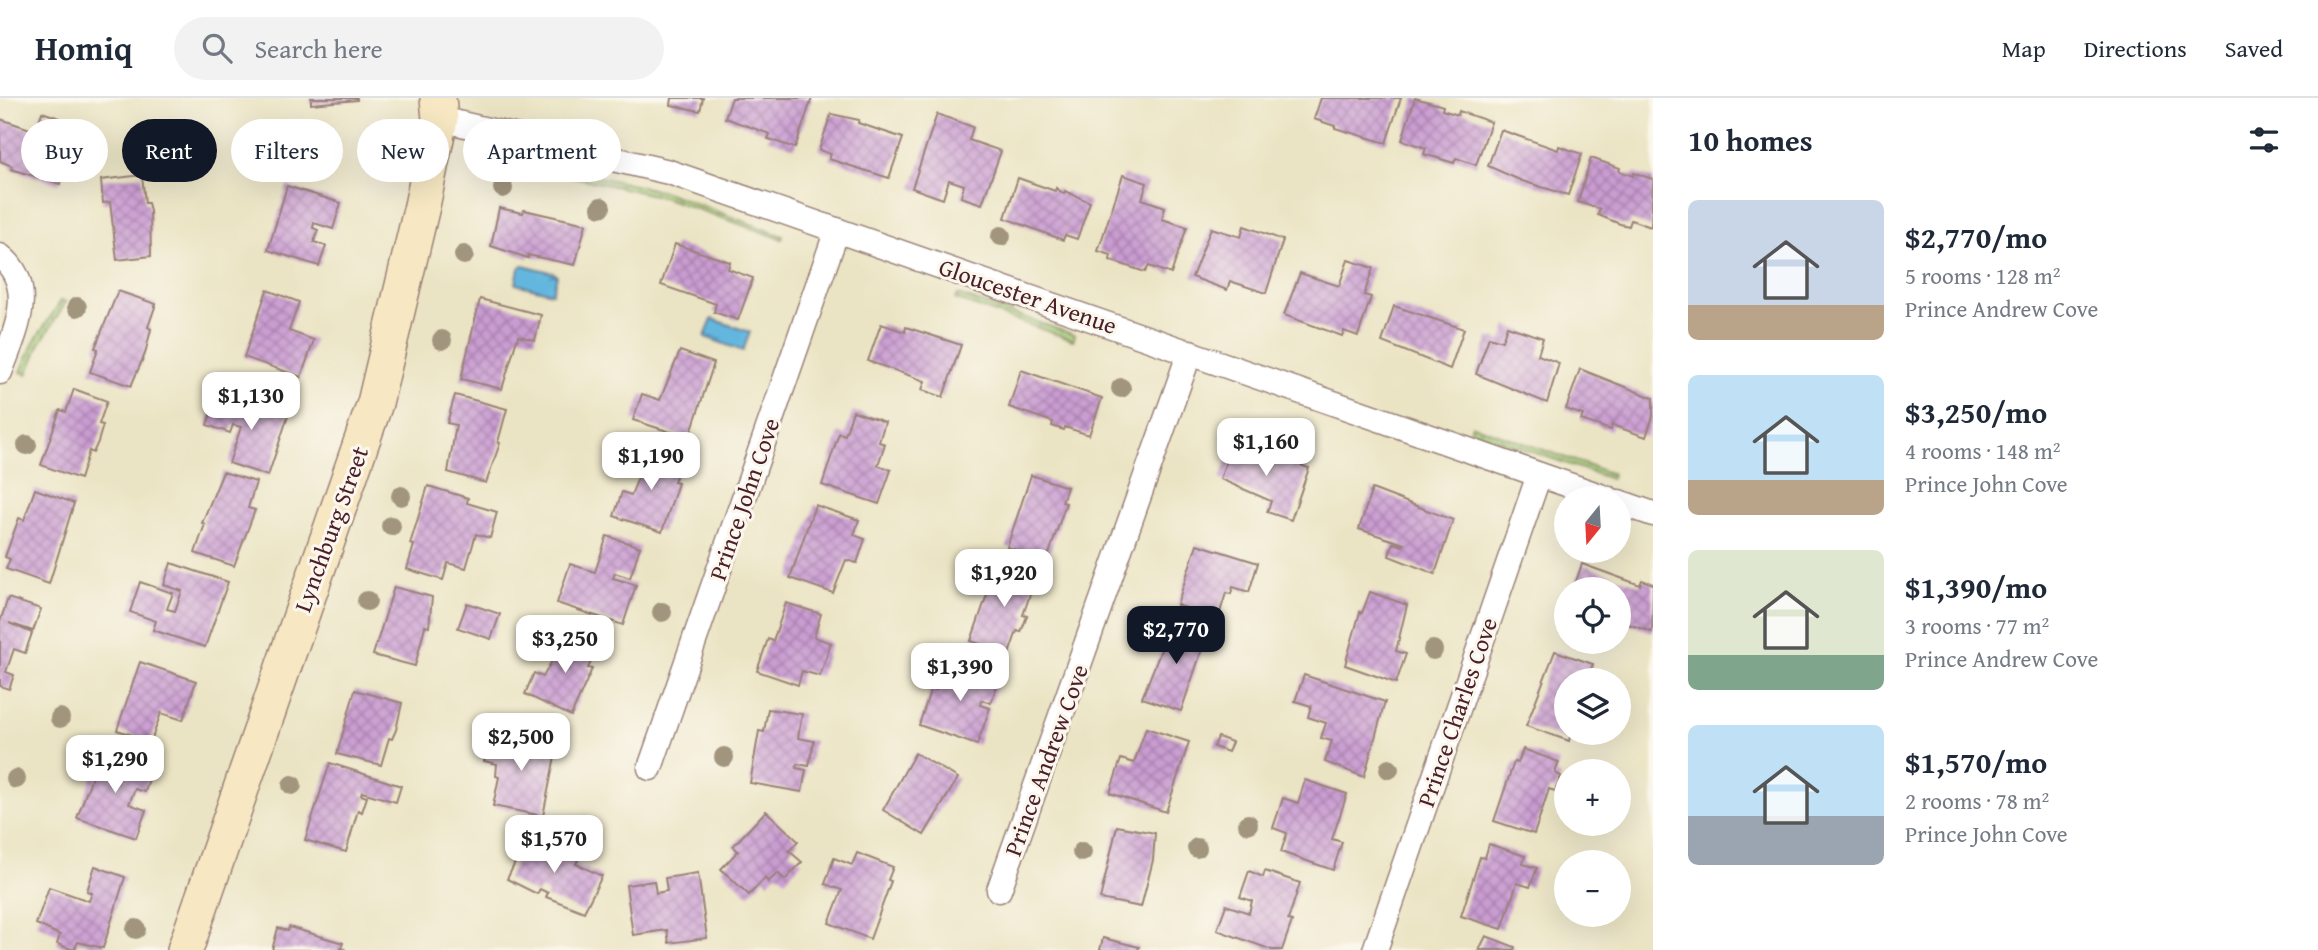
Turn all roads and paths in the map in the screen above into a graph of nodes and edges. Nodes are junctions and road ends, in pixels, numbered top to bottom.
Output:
1 (439, 109) edge
2 (837, 230) junction
3 (8, 265) edge
4 (1190, 352) junction
5 (0, 372) edge
6 (1539, 475) junction
7 (1571, 486) edge
8 (1631, 506) edge
9 (1653, 514) edge
10 (650, 768) dead end
11 (999, 890) dead end
12 (185, 950) edge
13 (1375, 950) edge

1 - 2 street, Gloucester Avenue
1 - 12 street, Lynchburg Street
2 - 4 street, Gloucester Avenue
2 - 10 street, Prince John Cove
3 - 5 street
4 - 6 street, Gloucester Avenue
4 - 11 street, Prince Andrew Cove
6 - 7 street, Gloucester Avenue
6 - 13 street, Prince Charles Cove
8 - 9 street

